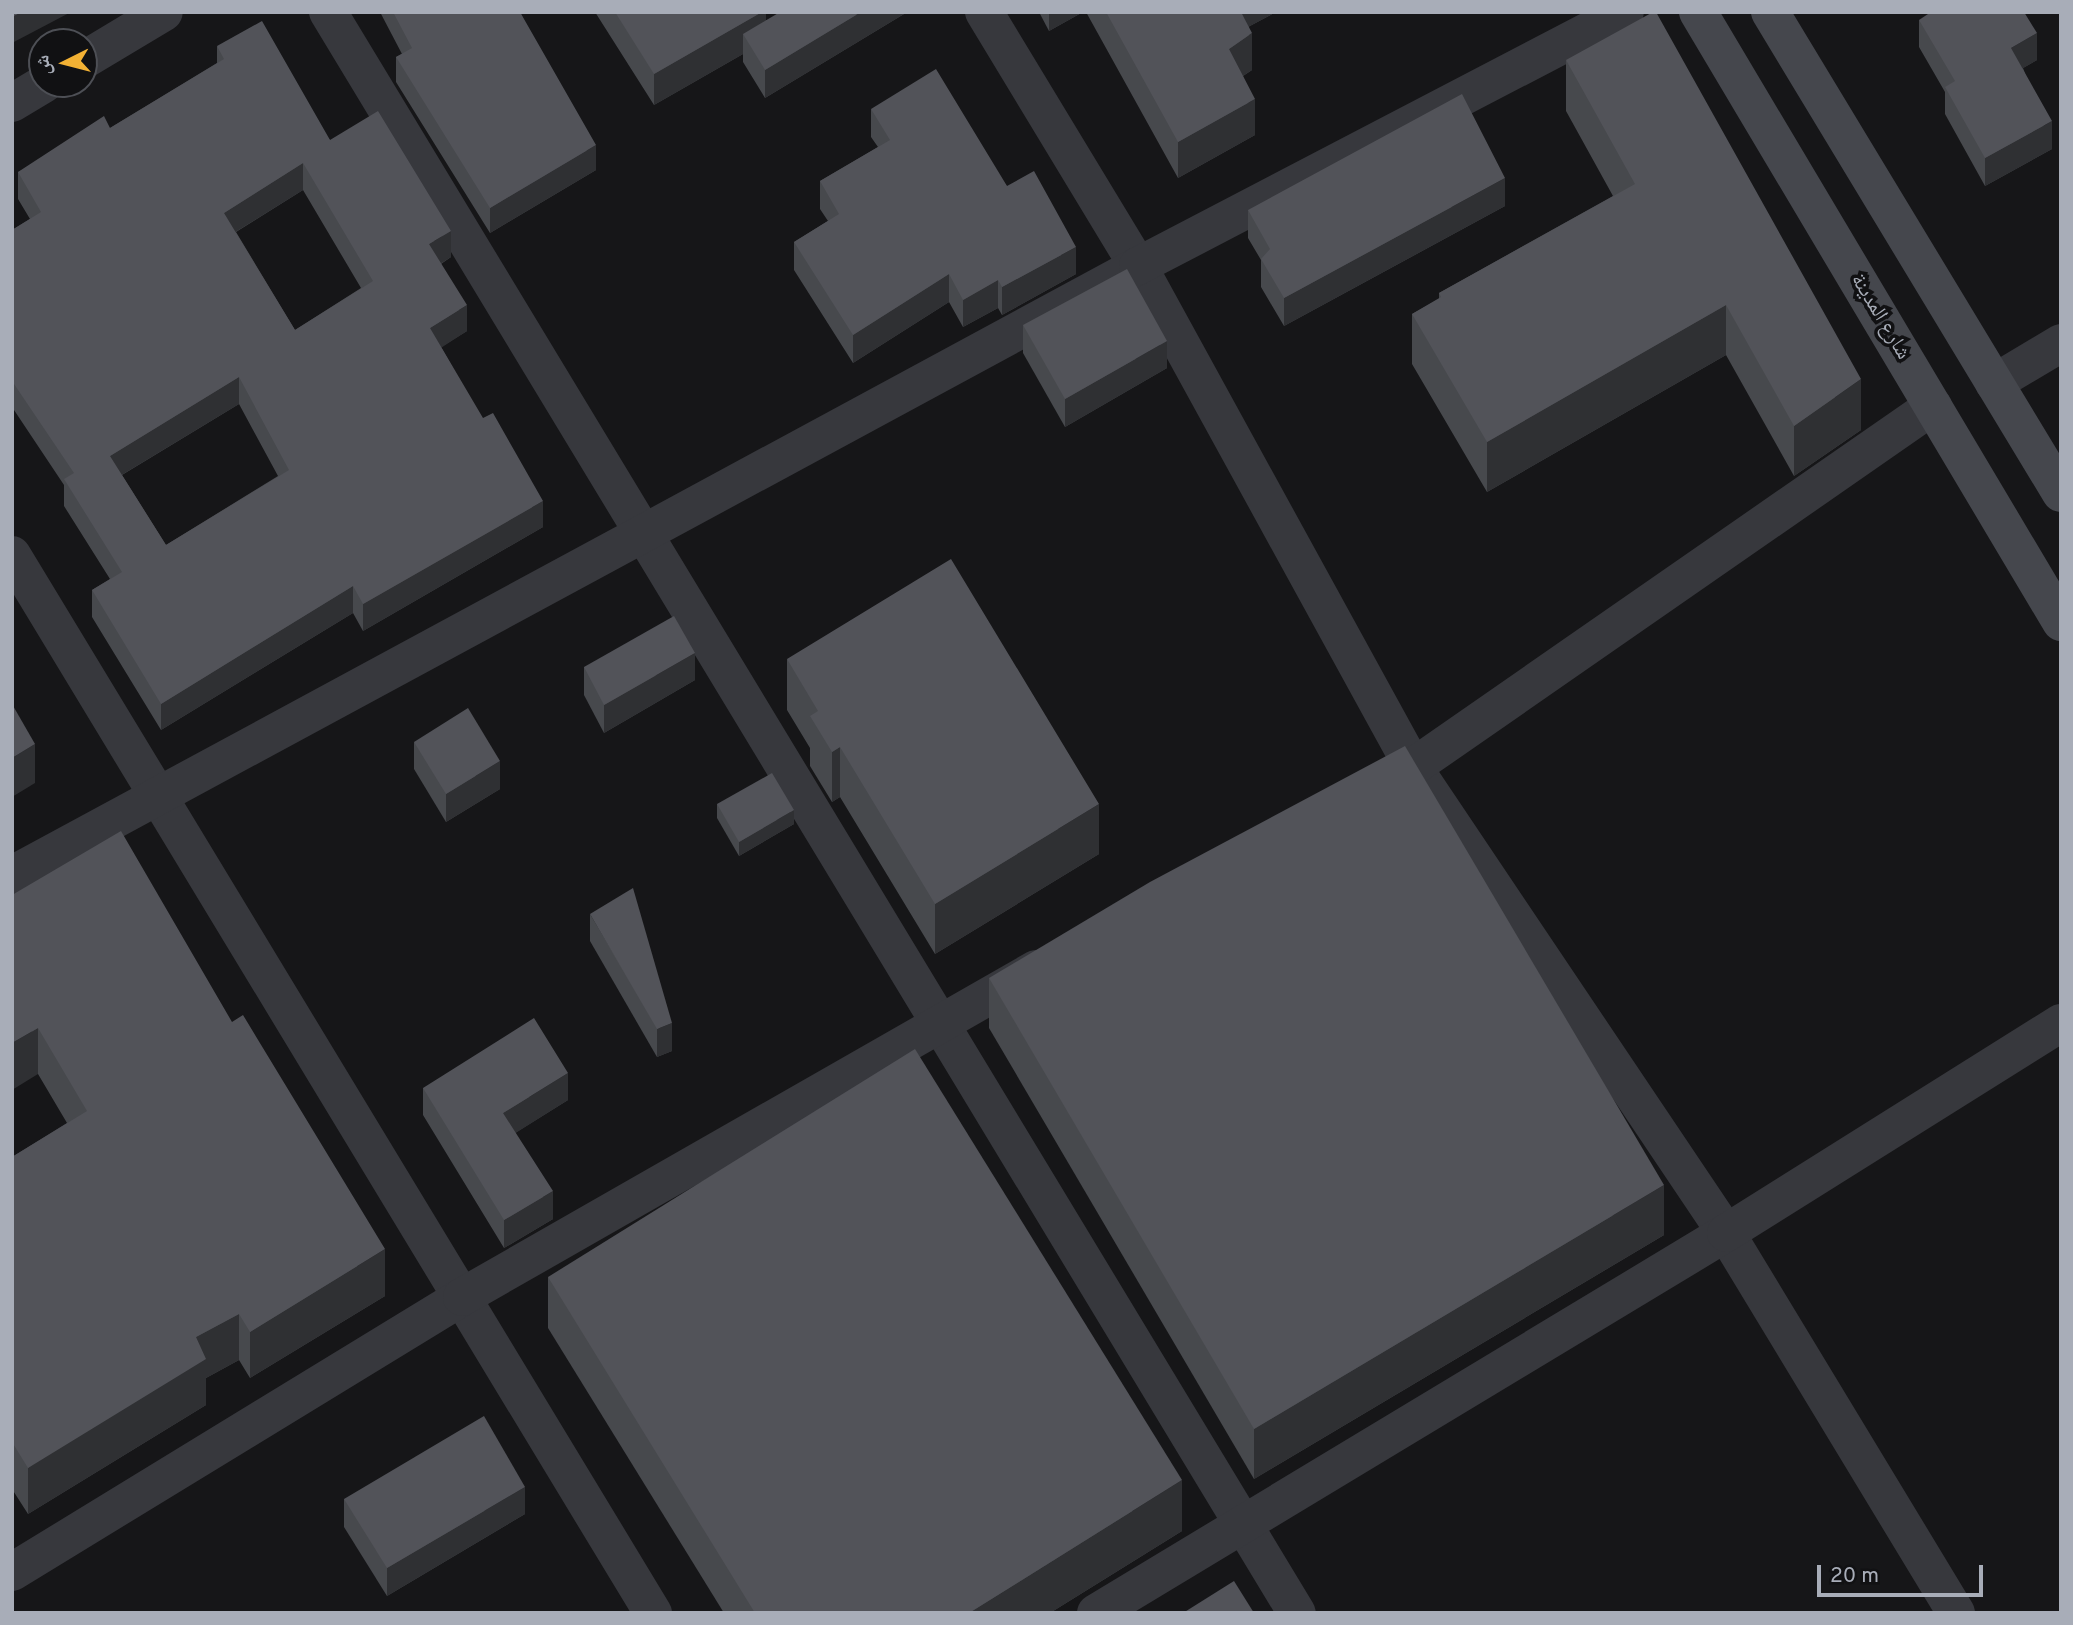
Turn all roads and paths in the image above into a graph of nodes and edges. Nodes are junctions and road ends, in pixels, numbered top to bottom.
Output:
1 (164, 12) edge
2 (328, 12) edge
3 (984, 12) edge
4 (1625, 12) edge
5 (1698, 12) edge
6 (1770, 12) edge
7 (98, 52) edge
8 (28, 94) edge
9 (12, 103) edge
10 (1138, 265) junction
11 (2061, 343) edge
12 (1994, 383) junction
13 (1933, 406) junction
14 (2061, 493) edge
15 (644, 534) junction
16 (12, 555) edge
17 (2061, 622) edge
18 (1413, 767) junction
19 (158, 796) junction
20 (1340, 806) edge
21 (12, 875) edge
22 (1073, 949) edge
23 (939, 1021) junction
24 (2061, 1023) edge
25 (1726, 1233) junction
26 (463, 1297) junction
27 (1243, 1524) junction
28 (12, 1572) edge
29 (653, 1613) edge
30 (1096, 1613) edge
31 (1297, 1613) edge
32 (1956, 1613) edge

1 - 7 street
2 - 15 street
3 - 10 street
4 - 10 street
5 - 13 main road, شارع المدينة
6 - 12 main road
8 - 9 street
10 - 15 street
10 - 18 street
11 - 12 street
12 - 14 main road
13 - 17 main road, شارع المدينة
13 - 18 street
15 - 19 street
15 - 23 street
16 - 19 street
18 - 20 street
18 - 25 street
19 - 21 street
19 - 26 street
22 - 23 street
23 - 26 street
23 - 27 street
24 - 25 street
25 - 27 street
25 - 32 street
26 - 28 street
26 - 29 street
27 - 30 street
27 - 31 street

